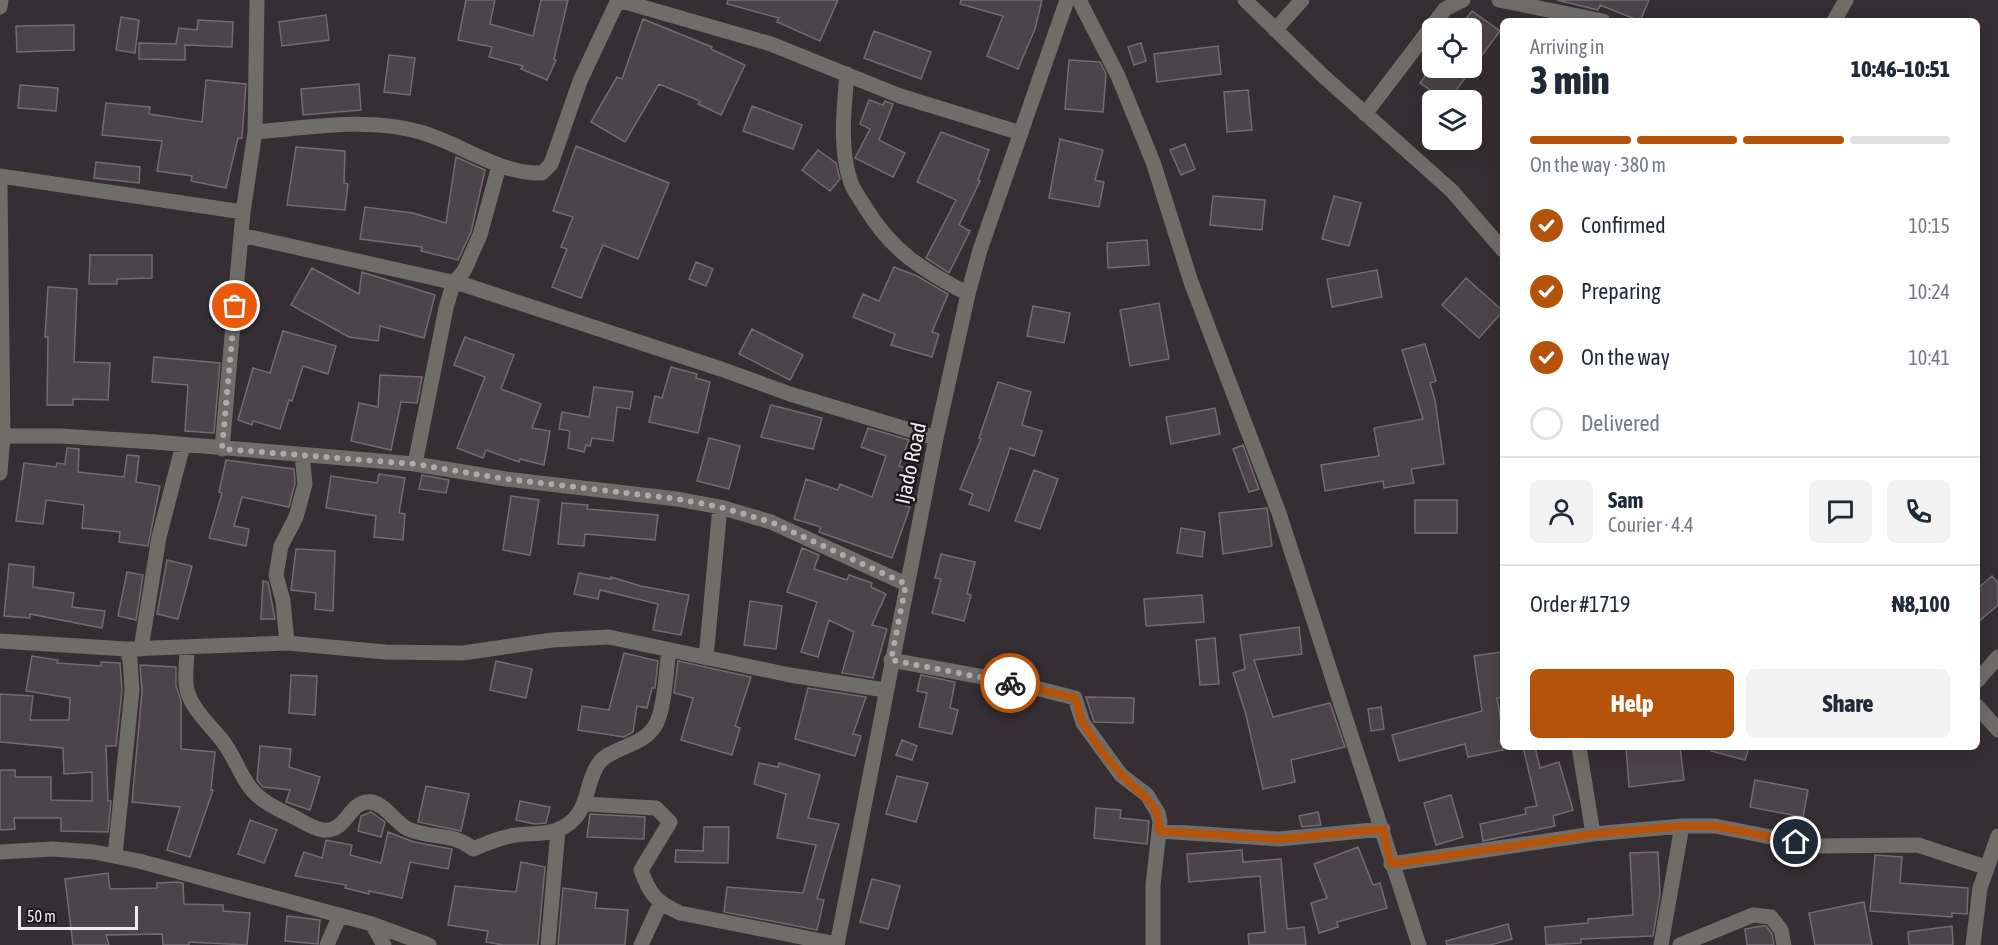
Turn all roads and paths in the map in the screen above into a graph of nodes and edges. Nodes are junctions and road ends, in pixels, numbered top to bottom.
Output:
1 (1, 0) edge
2 (257, 0) edge
3 (618, 0) edge
4 (1067, 0) edge
5 (1079, 0) edge
6 (1245, 0) edge
7 (1302, 0) edge
8 (1463, 0) edge
9 (1499, 0) edge
10 (1846, 0) edge
11 (0, 7) edge
12 (1588, 18) edge
13 (1836, 18) edge
14 (1275, 30) junction
15 (847, 74) junction
16 (1365, 114) junction
17 (255, 132) junction
18 (1021, 133) junction
19 (499, 166) junction
20 (0, 176) edge
21 (0, 186) edge
22 (243, 212) junction
23 (241, 236) junction
24 (1500, 247) edge
25 (453, 284) junction
26 (968, 294) junction
27 (1, 436) edge
28 (936, 438) junction
29 (183, 445) junction
30 (222, 449) junction
31 (302, 454) junction
32 (415, 464) junction
33 (0, 473) edge
34 (720, 507) junction
35 (906, 584) junction
36 (0, 641) edge
37 (287, 643) junction
38 (134, 649) junction
39 (187, 649) junction
40 (669, 650) junction
41 (1998, 657) edge
42 (705, 658) junction
43 (891, 660) junction
44 (1980, 678) edge
45 (885, 690) junction
46 (1980, 709) edge
47 (1998, 730) edge
48 (1579, 750) edge
49 (585, 804) junction
50 (1682, 826) junction
51 (1383, 829) junction
52 (558, 830) junction
53 (1159, 831) junction
54 (1593, 834) junction
55 (1998, 836) edge
56 (0, 852) edge
57 (115, 855) junction
58 (1391, 864) junction
59 (1985, 867) junction
60 (660, 904) junction
61 (340, 915) junction
62 (372, 924) junction
63 (327, 945) edge
64 (384, 945) edge
65 (429, 945) edge
66 (548, 945) edge
67 (641, 945) edge
68 (837, 945) edge
69 (1153, 945) edge
70 (1419, 945) edge
71 (1661, 945) edge
72 (1680, 945) edge
73 (1784, 945) edge
74 (1973, 945) edge

1 - 11 street
2 - 17 street
3 - 15 street
3 - 19 street
4 - 18 street, Ijado Road
5 - 51 street
6 - 14 street
7 - 14 street
8 - 16 street
9 - 12 street
10 - 13 street
14 - 16 street
15 - 18 street
15 - 26 street
16 - 24 street
17 - 19 street
17 - 22 street
18 - 26 street, Ijado Road
19 - 25 street
20 - 22 street
21 - 27 street
22 - 23 street
23 - 25 street
23 - 30 street
25 - 28 street
25 - 32 street
26 - 28 street, Ijado Road
27 - 29 street
27 - 33 street
28 - 35 street, Ijado Road
29 - 30 street
29 - 38 street
30 - 31 street
31 - 32 street
31 - 37 street
32 - 34 street
34 - 35 street
34 - 42 street
35 - 43 street, Ijado Road
36 - 38 street
37 - 39 street
37 - 40 street
38 - 39 street
38 - 57 street
39 - 52 street
40 - 42 street
40 - 49 street
41 - 44 street
42 - 45 street
43 - 45 street, Ijado Road
43 - 53 street
45 - 68 street, Ijado Road
46 - 47 street
48 - 54 street
49 - 52 street
49 - 60 street
50 - 54 street
50 - 59 street
50 - 71 street
51 - 53 street
51 - 58 street
52 - 66 street
53 - 69 street
54 - 58 street
55 - 59 street
56 - 57 street
57 - 61 street
58 - 70 street
59 - 74 street
60 - 67 street
60 - 68 street
61 - 62 street
61 - 63 street
62 - 64 street
62 - 65 street
72 - 73 street

